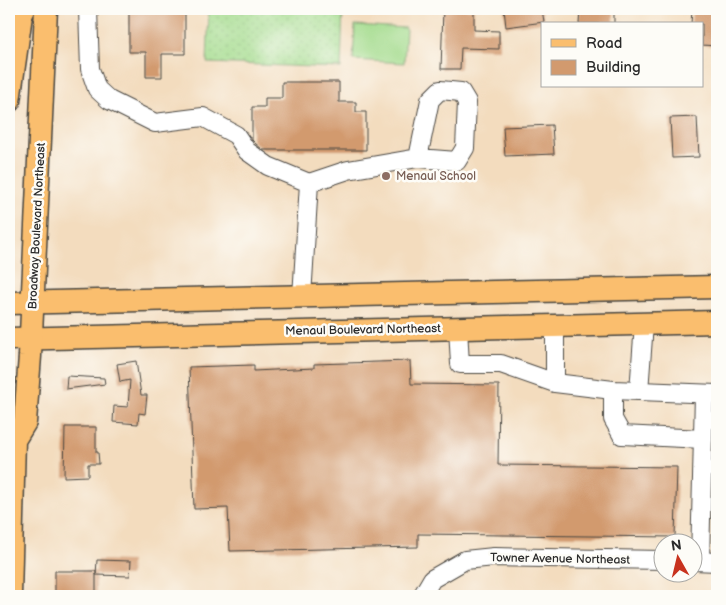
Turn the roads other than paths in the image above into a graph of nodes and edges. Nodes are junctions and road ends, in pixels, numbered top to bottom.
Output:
1 (24, 9) edge
2 (46, 9) edge
3 (88, 9) edge
4 (9, 101) edge
5 (418, 158) dead end
6 (309, 183) junction
7 (717, 287) edge
8 (302, 297) junction
9 (9, 303) edge
10 (33, 303) junction
11 (717, 322) edge
12 (644, 324) junction
13 (554, 326) junction
14 (458, 328) junction
15 (303, 332) junction
16 (9, 339) edge
17 (31, 339) junction
18 (555, 383) junction
19 (613, 390) junction
20 (639, 391) junction
21 (711, 394) edge
22 (11, 437) edge
23 (702, 439) junction
24 (698, 532) edge
25 (654, 560) edge
26 (704, 561) edge
27 (717, 562) edge
28 (10, 596) edge
29 (422, 596) edge

1 - 4 main road
2 - 10 main road, Broadway Boulevard Northeast
3 - 6 street
5 - 6 street
6 - 8 street
7 - 8 main road
8 - 10 main road
8 - 15 main road
9 - 10 main road
10 - 17 main road, Broadway Boulevard Northeast
11 - 12 main road, Menaul Boulevard Northeast
12 - 13 main road, Menaul Boulevard Northeast
12 - 20 street
13 - 14 main road, Menaul Boulevard Northeast
13 - 18 street
14 - 15 main road, Menaul Boulevard Northeast
14 - 18 street
15 - 17 main road, Menaul Boulevard Northeast
16 - 17 main road, Menaul Boulevard Northeast
17 - 22 main road, Broadway Boulevard Northeast
18 - 19 street
19 - 20 street
19 - 23 street
20 - 21 street
21 - 23 street
22 - 28 main road, Broadway Boulevard Northeast
23 - 24 street
25 - 29 street, Towner Avenue Northeast
26 - 27 street

